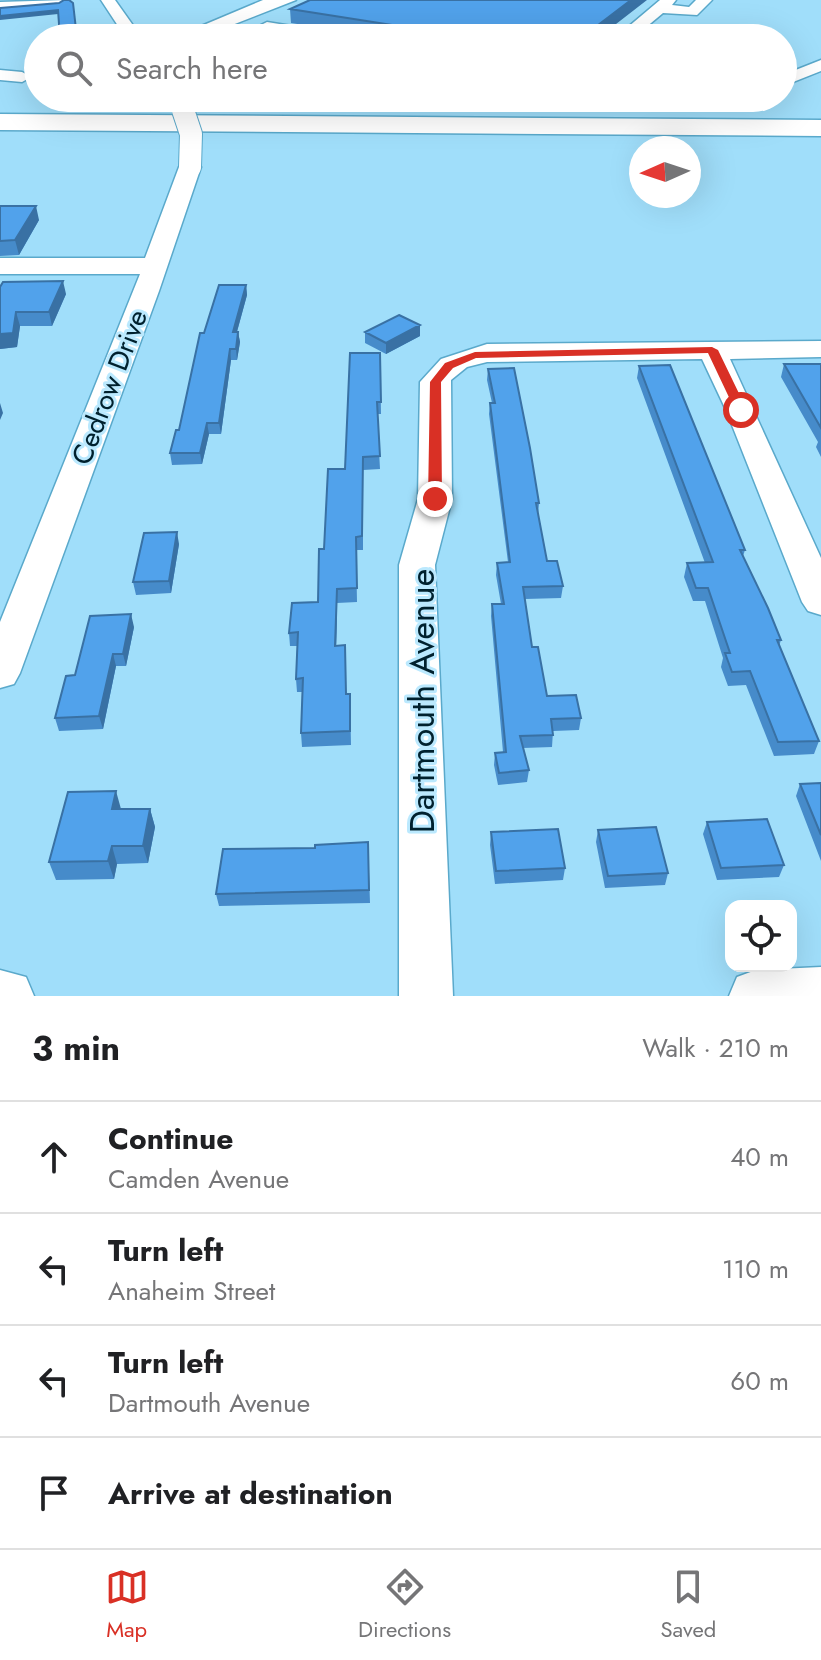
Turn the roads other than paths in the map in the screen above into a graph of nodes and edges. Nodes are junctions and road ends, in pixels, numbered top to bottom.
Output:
1 (59, 0) edge
2 (108, 0) edge
3 (289, 0) edge
4 (705, 0) edge
5 (665, 4) edge
6 (0, 6) edge
7 (124, 24) edge
8 (219, 24) edge
9 (640, 24) edge
10 (821, 65) edge
11 (0, 75) edge
12 (797, 75) edge
13 (22, 77) dead end
14 (182, 112) edge
15 (0, 122) edge
16 (821, 128) edge
17 (0, 148) edge
18 (516, 151) dead end
19 (563, 152) dead end
20 (594, 152) dead end
21 (701, 153) edge
22 (821, 154) edge
23 (0, 266) edge
24 (155, 266) junction
25 (821, 349) edge
26 (712, 350) junction
27 (821, 602) edge
28 (0, 673) edge
29 (821, 993) edge
30 (0, 996) edge
31 (7, 996) edge
32 (426, 996) edge
33 (756, 996) edge

1 - 6 street
2 - 7 street
3 - 8 street
4 - 5 street
5 - 9 street
10 - 12 street
11 - 13 street
14 - 24 street, Cedrow Drive, bridge
15 - 16 highway
17 - 18 highway
19 - 20 highway
21 - 22 highway
23 - 24 street
24 - 28 street, Cedrow Drive
25 - 26 street
26 - 27 street
26 - 32 street, Dartmouth Avenue
29 - 33 street
30 - 31 street

